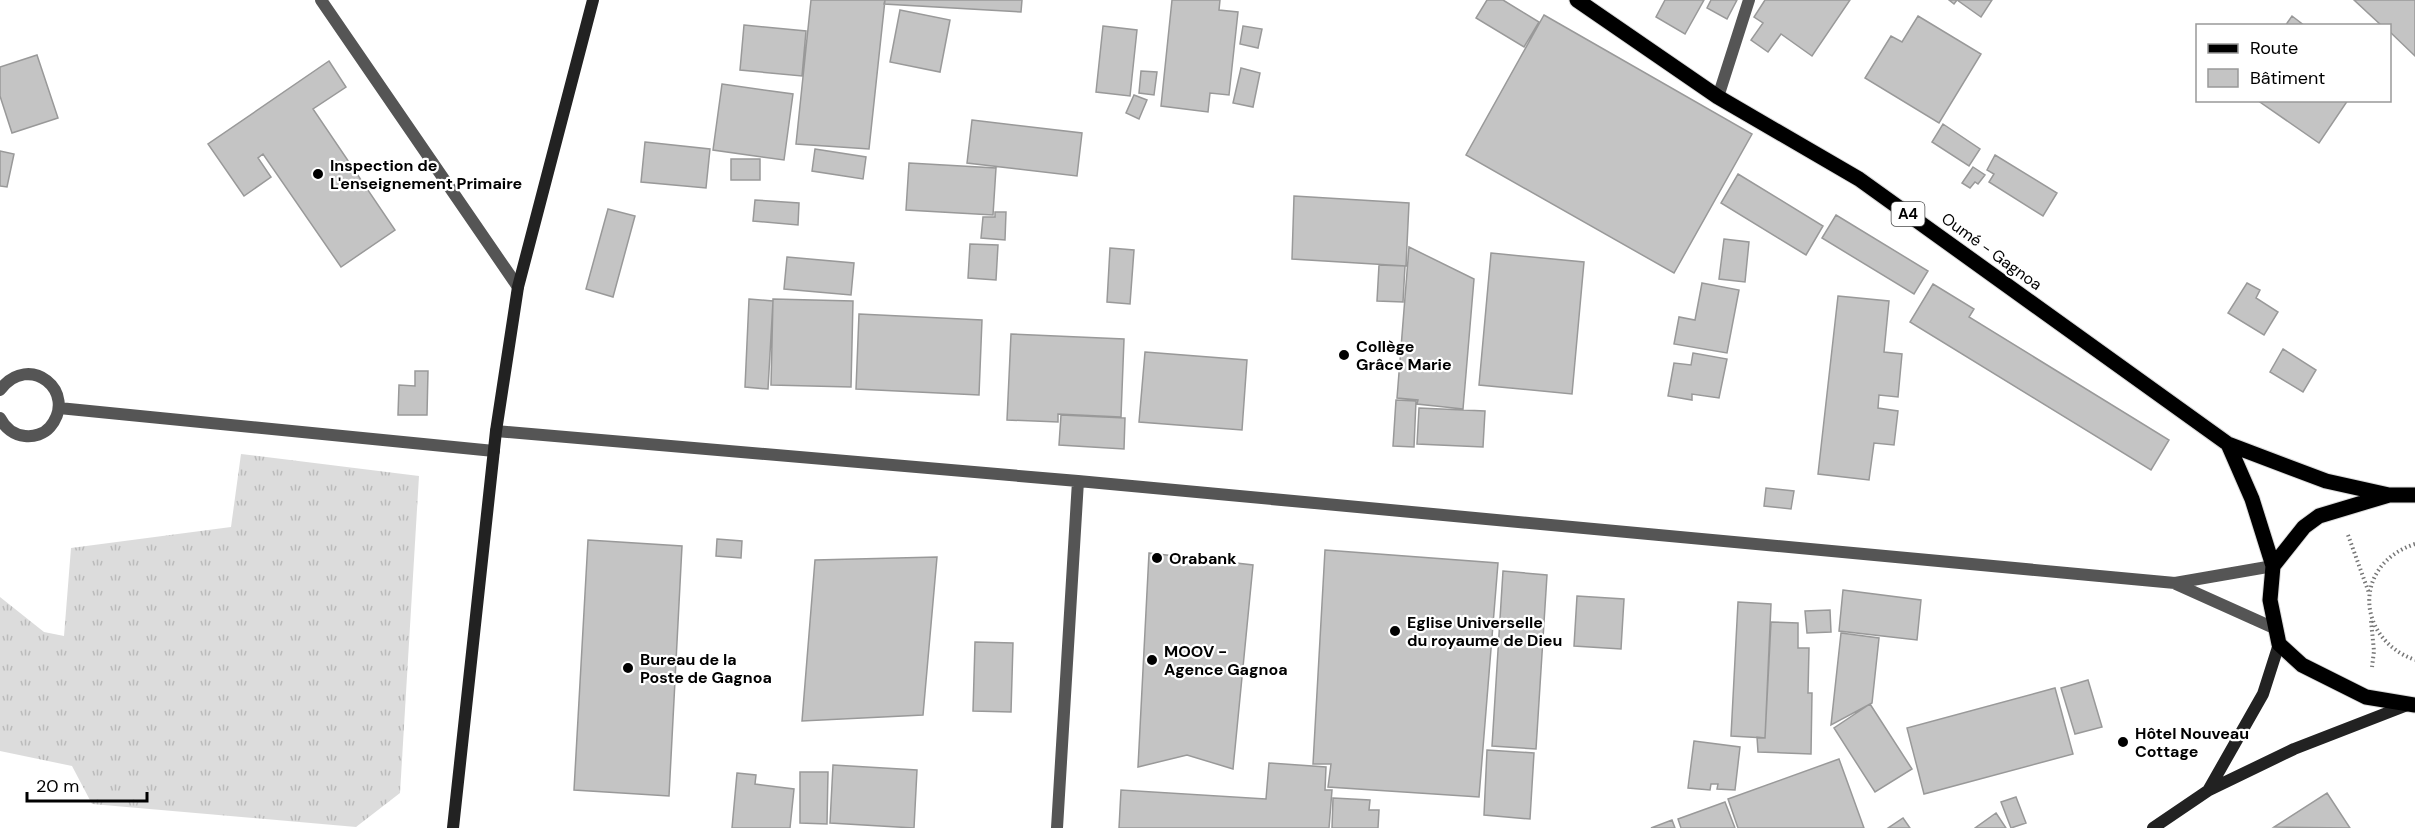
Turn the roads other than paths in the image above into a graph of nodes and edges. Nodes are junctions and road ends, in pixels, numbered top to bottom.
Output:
1 (321, 0) edge
2 (593, 0) edge
3 (1577, 0) edge
4 (1749, 0) edge
5 (1718, 98) junction
6 (518, 287) junction
7 (0, 390) edge
8 (59, 408) junction
9 (0, 418) edge
10 (496, 431) junction
11 (2228, 444) junction
12 (494, 451) junction
13 (1078, 481) junction
14 (2389, 495) junction
15 (2415, 495) edge
16 (2273, 566) junction
17 (2175, 583) junction
18 (2274, 628) junction
19 (2279, 644) junction
20 (2413, 704) edge
21 (2209, 790) junction
22 (453, 828) edge
23 (1057, 828) edge
24 (2153, 828) edge

1 - 6 street
2 - 6 street
3 - 5 main road, Oumé - Gagnoa / A4
4 - 5 street
5 - 11 main road, Oumé - Gagnoa / A4
6 - 10 street
7 - 8 street
8 - 9 street
8 - 12 street
10 - 12 street
10 - 13 street
11 - 14 main road, Oumé - Gagnoa / A4
11 - 16 main road
12 - 22 street
13 - 17 street
13 - 23 street
14 - 15 main road
14 - 16 main road
16 - 17 street
16 - 18 main road
17 - 18 street
18 - 19 main road
19 - 20 main road
19 - 21 street
20 - 21 street
21 - 24 street

